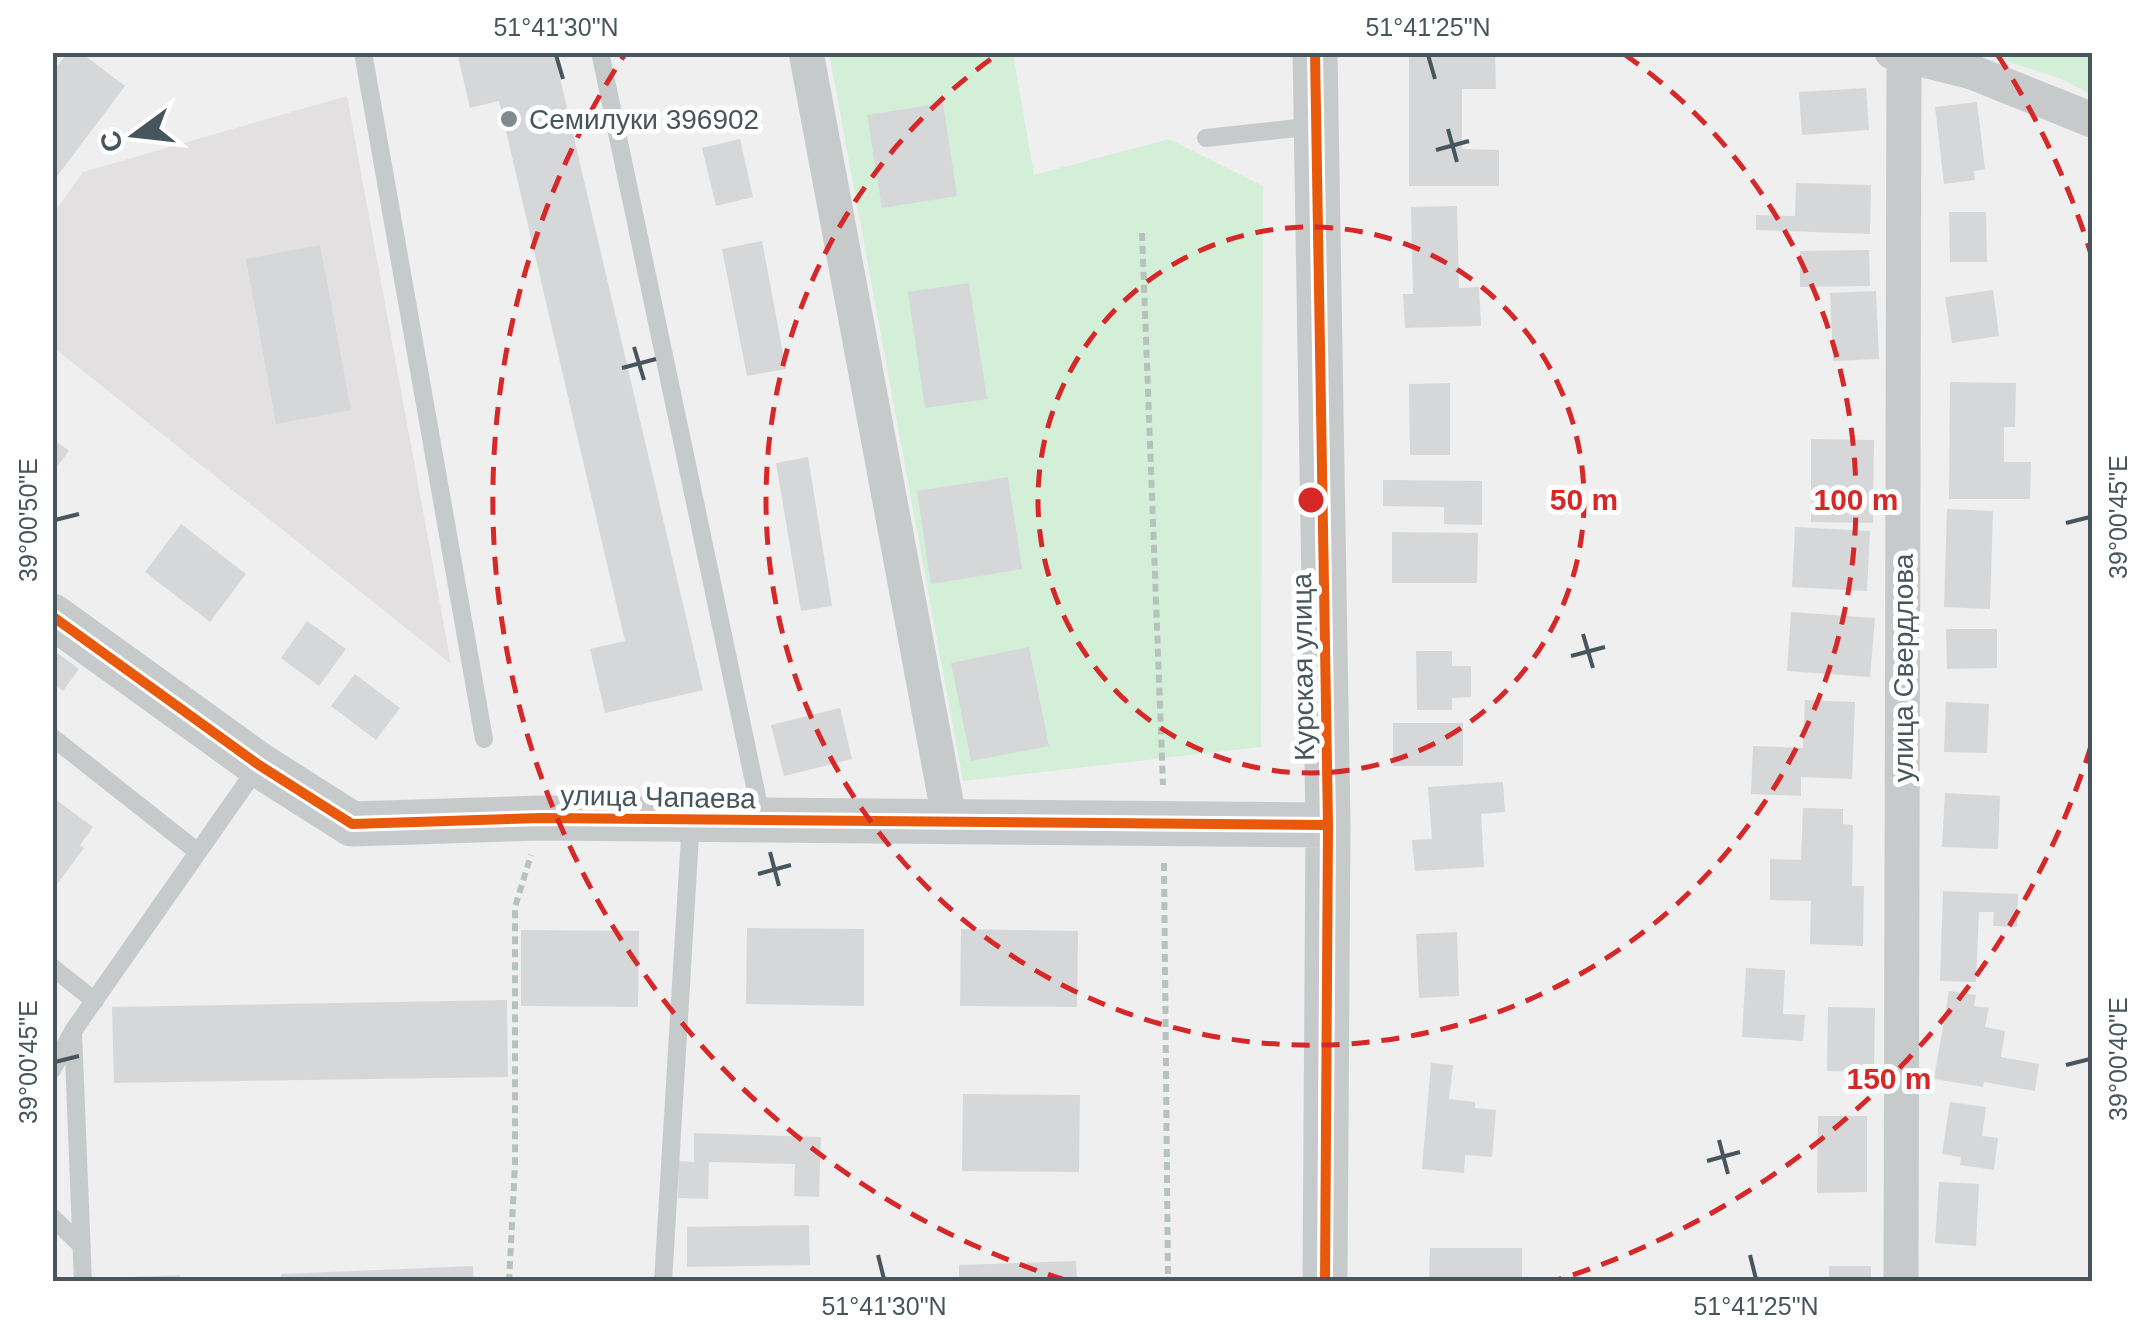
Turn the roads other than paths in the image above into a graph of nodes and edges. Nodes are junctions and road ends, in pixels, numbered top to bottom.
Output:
1 (363, 52) edge
2 (600, 52) edge
3 (806, 52) edge
4 (1315, 52) edge
5 (1898, 54) edge
6 (2092, 120) edge
7 (1316, 126) junction
8 (1206, 138) dead end
9 (52, 616) edge
10 (52, 737) edge
11 (484, 739) dead end
12 (259, 765) junction
13 (691, 820) junction
14 (762, 821) junction
15 (950, 823) junction
16 (1328, 825) junction
17 (198, 852) junction
18 (52, 967) edge
19 (95, 1001) junction
20 (73, 1031) junction
21 (52, 1070) edge
22 (52, 1217) edge
23 (82, 1246) junction
24 (83, 1282) edge
25 (663, 1282) edge
26 (1325, 1282) edge
27 (1901, 1282) edge

1 - 11 lane
2 - 14 lane
3 - 15 street
4 - 7 street, Курская улица
5 - 6 street
5 - 27 street, улица Свердлова
7 - 8 lane
7 - 16 street, Курская улица
9 - 12 street, улица Чапаева
10 - 17 lane
12 - 13 street, улица Чапаева
12 - 17 lane
13 - 14 street, улица Чапаева
13 - 25 lane
14 - 15 street, улица Чапаева
15 - 16 street, улица Чапаева
16 - 26 street, Курская улица
17 - 19 lane
18 - 19 lane
19 - 20 lane
20 - 21 lane
20 - 23 lane
22 - 23 lane
23 - 24 lane

